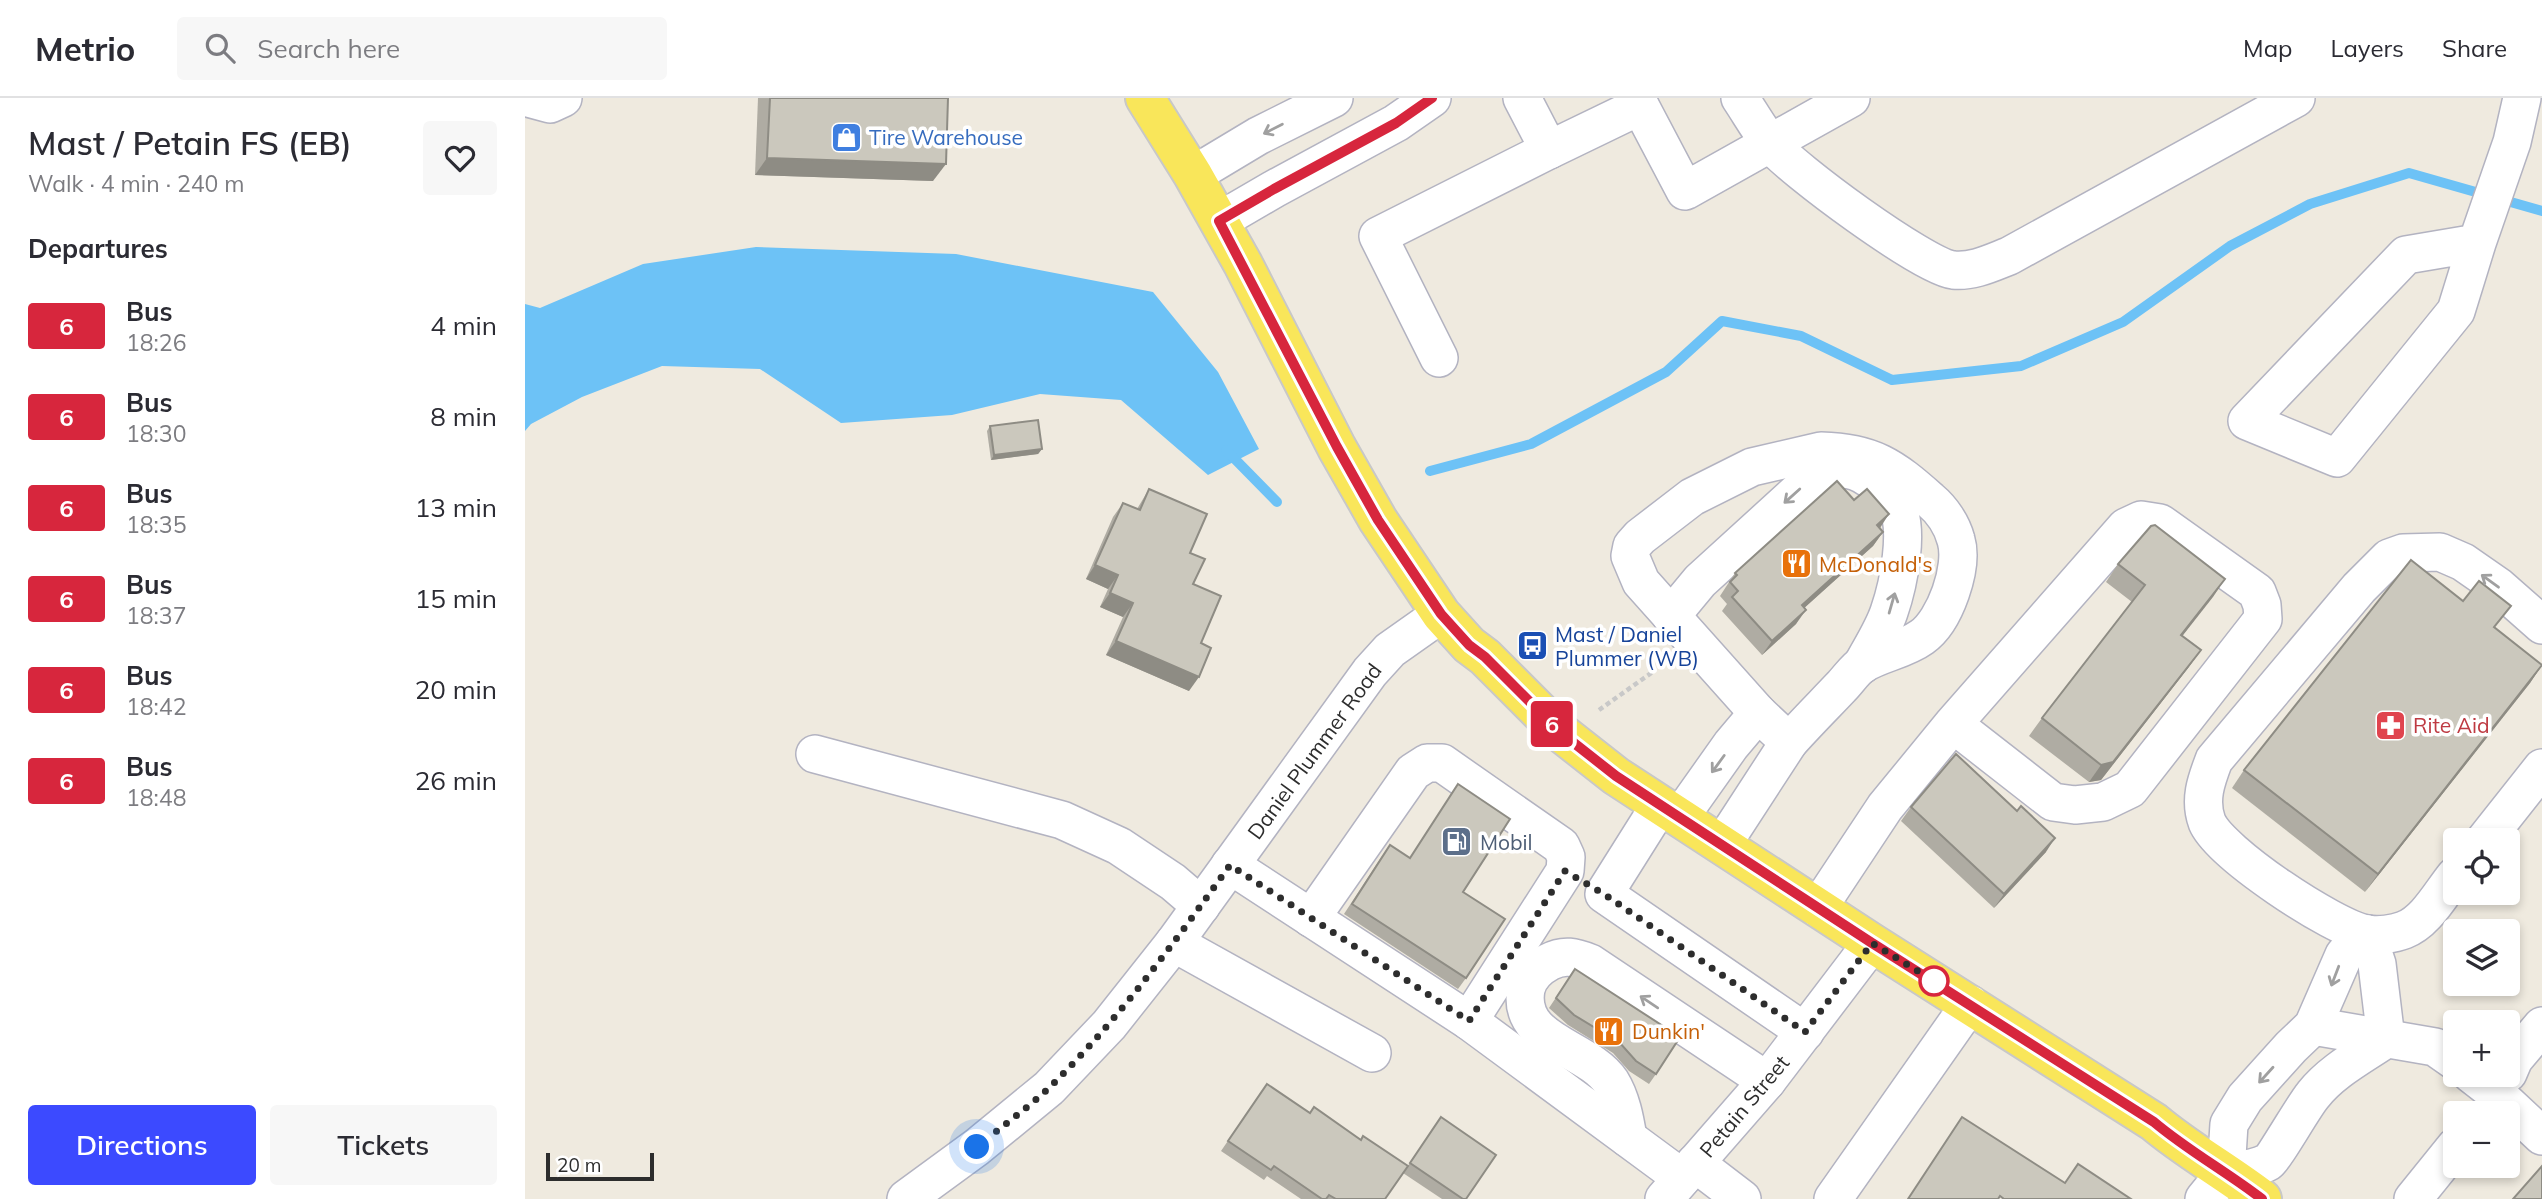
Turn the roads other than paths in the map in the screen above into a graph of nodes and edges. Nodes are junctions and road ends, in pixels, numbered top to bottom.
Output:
1 (1145, 98) edge
2 (1334, 98) edge
3 (1432, 98) edge
4 (1522, 98) edge
5 (1740, 98) edge
6 (1851, 98) edge
7 (2296, 98) edge
8 (2522, 98) edge
9 (1638, 102) edge
10 (1770, 143) junction
11 (1549, 150) junction
12 (1193, 175) junction
13 (1219, 221) junction
14 (2477, 243) junction
15 (1439, 358) dead end
16 (1441, 614) junction
17 (1671, 615) junction
18 (2542, 625) edge
19 (1862, 665) junction
20 (1758, 713) junction
21 (1954, 724) junction
22 (1789, 742) junction
23 (815, 754) dead end
24 (2542, 768) edge
25 (1670, 811) junction
26 (2494, 828) edge
27 (1722, 845) junction
28 (1230, 865) junction
29 (1565, 871) junction
30 (2443, 891) edge
31 (1604, 894) junction
32 (1201, 906) junction
33 (1818, 908) junction
34 (1311, 918) junction
35 (2367, 934) junction
36 (1174, 943) junction
37 (1872, 943) junction
38 (1969, 1004) junction
39 (1469, 1021) junction
40 (2313, 1026) junction
41 (2542, 1026) edge
42 (1805, 1032) junction
43 (2386, 1039) junction
44 (2520, 1052) edge
45 (1372, 1053) dead end
46 (2443, 1053) edge
47 (1767, 1081) junction
48 (2494, 1087) edge
49 (2542, 1136) edge
50 (1628, 1138) junction
51 (2443, 1162) edge
52 (1681, 1180) edge
53 (2215, 1185) edge
54 (906, 1199) edge
55 (1742, 1199) edge
56 (1833, 1199) edge
57 (2262, 1199) edge
58 (2413, 1199) edge

1 - 12 main road
2 -> 12 street
3 - 13 street
4 - 11 street
5 - 10 street
6 - 10 street
7 - 10 street
8 - 14 street
9 - 10 street
9 - 11 street
11 - 15 street
12 - 13 main road
13 - 16 main road
14 - 14 street
16 - 25 main road
16 - 28 street, Daniel Plummer Road
19 -> 17 street
17 - 19 street
17 - 20 street
18 -> 35 street
19 - 22 street
20 - 22 street
20 -> 25 street
21 - 21 street
21 - 33 street
22 - 27 street
23 - 32 street
24 - 26 street
25 - 27 main road
25 - 31 street
27 - 33 main road
28 - 32 street, Daniel Plummer Road
28 - 34 street
29 - 31 street
29 - 34 street
29 - 39 street
30 - 35 street
31 - 42 street
32 - 36 street, Daniel Plummer Road
33 - 37 main road
34 - 39 street
35 -> 40 street
35 - 43 street
36 - 45 street
36 - 54 street, Daniel Plummer Road
37 - 38 main road
37 - 42 street, Petain Street
38 - 53 main road
38 - 56 street
39 - 50 street
40 - 43 street
40 -> 53 street
41 - 44 street
42 - 47 street, Petain Street
43 - 46 street
43 - 53 street
47 -> 50 street
47 - 52 street, Petain Street
48 - 49 street
50 - 52 street
51 - 58 street
52 - 55 street
53 - 57 main road

